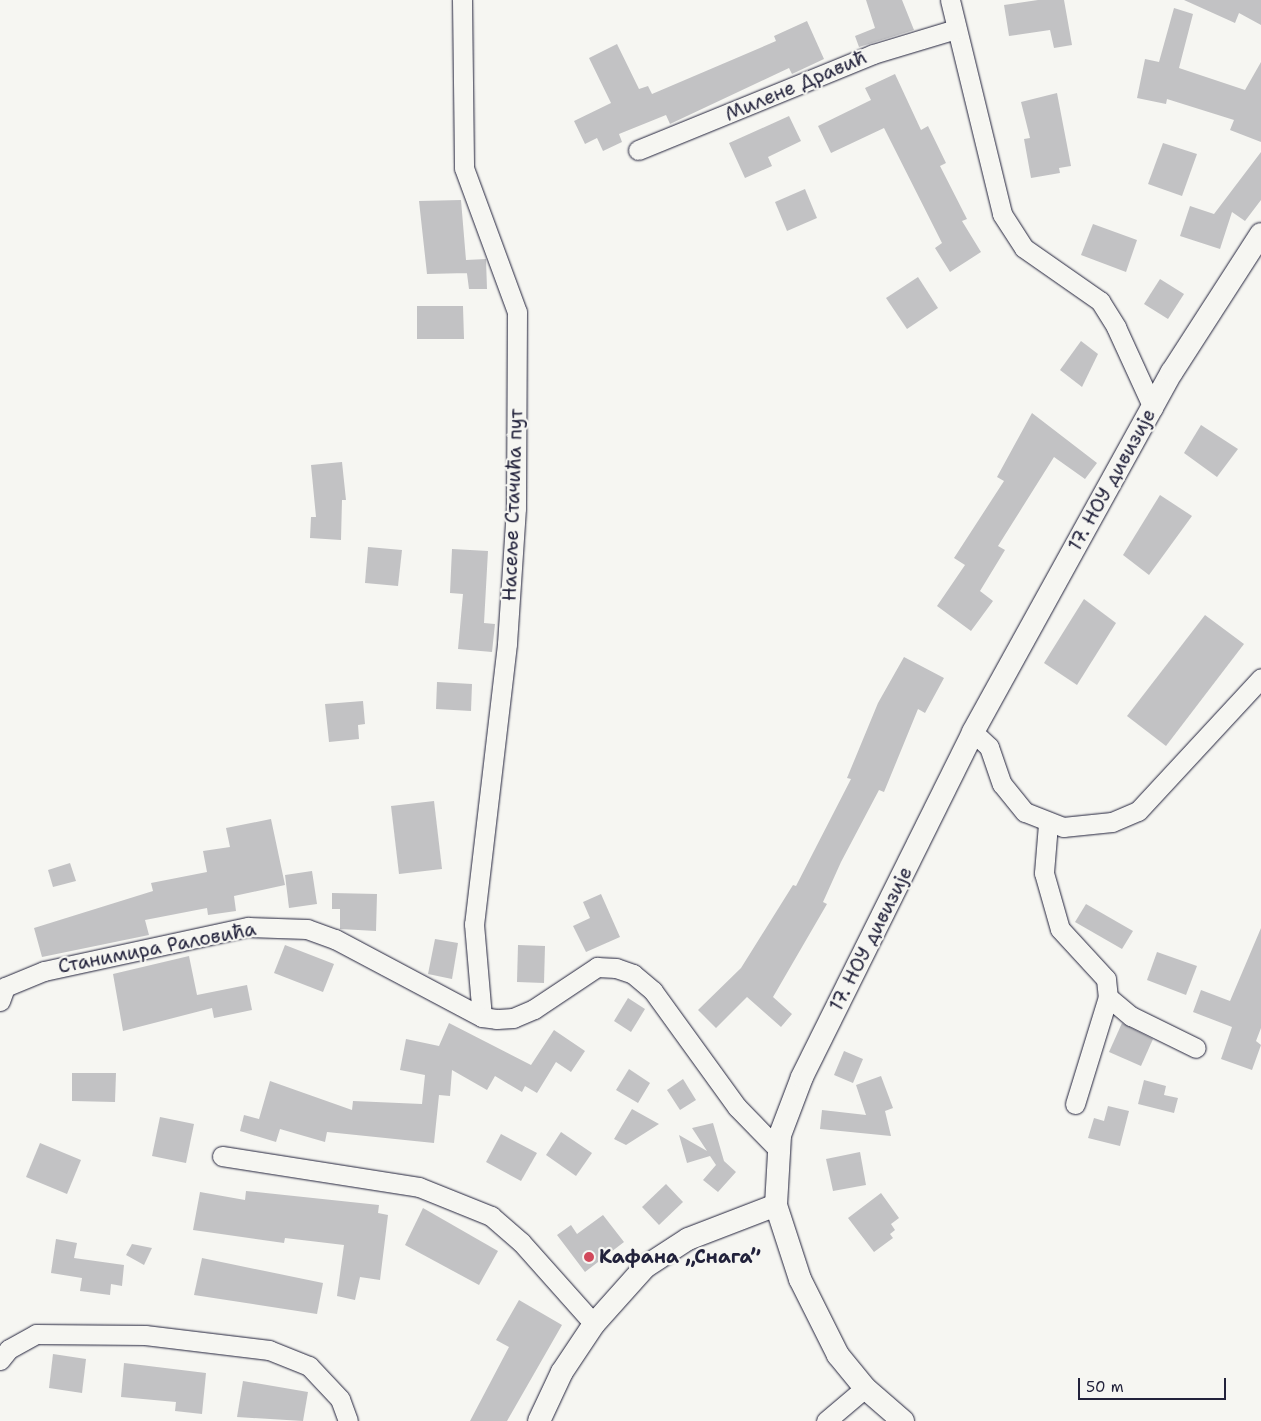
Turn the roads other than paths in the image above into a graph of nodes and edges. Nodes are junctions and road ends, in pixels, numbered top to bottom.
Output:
1 (462, 0) edge
2 (950, 0) edge
3 (956, 29) junction
4 (638, 150) dead end
5 (1261, 234) edge
6 (1153, 408) junction
7 (1261, 678) edge
8 (972, 732) junction
9 (1048, 824) junction
10 (1108, 997) junction
11 (0, 1001) edge
12 (482, 1017) junction
13 (1196, 1048) dead end
14 (1075, 1104) dead end
15 (777, 1148) junction
16 (222, 1156) dead end
17 (776, 1205) junction
18 (594, 1324) junction
19 (0, 1360) edge
20 (865, 1388) junction
21 (348, 1421) edge
22 (539, 1421) edge
23 (826, 1421) edge
24 (903, 1421) edge

1 - 12 street, Насеље Стачића пут
2 - 3 street
3 - 4 street, Милене Дравић
3 - 6 street
5 - 6 street, 17. НОУ дивизије
6 - 8 street, 17. НОУ дивизије
7 - 9 street
8 - 9 street
8 - 15 street, 17. НОУ дивизије
9 - 10 street
10 - 13 street
10 - 14 street
11 - 12 street, Станимира Раловића
12 - 15 street
15 - 17 street, 17. НОУ дивизије
16 - 18 street
17 - 18 street
17 - 20 street, 17. НОУ дивизије
18 - 22 street
19 - 21 street
20 - 23 street
20 - 24 street, 17. НОУ дивизије

